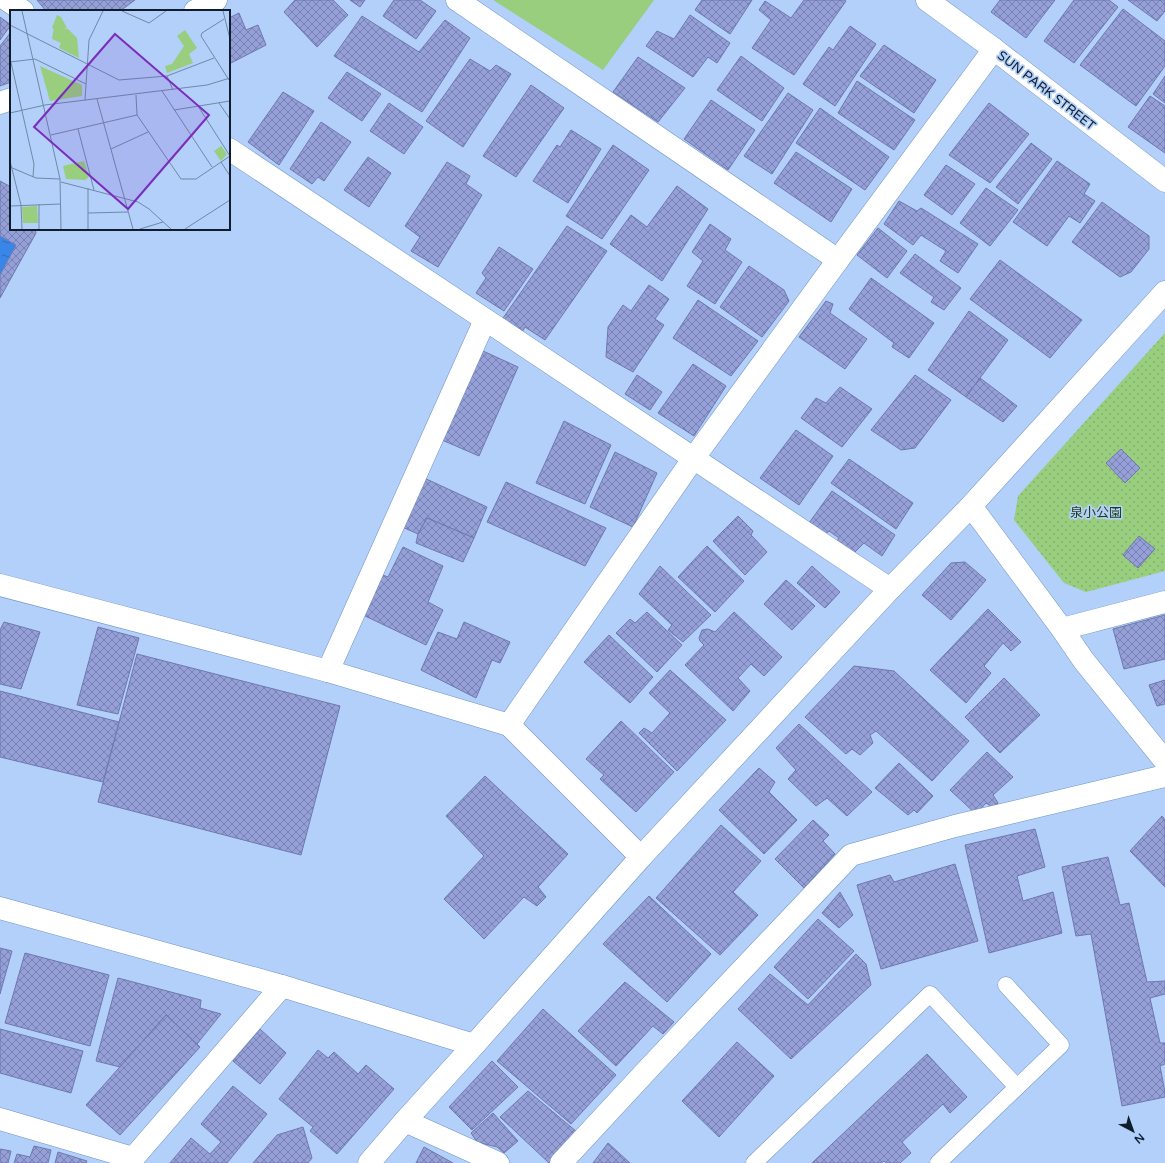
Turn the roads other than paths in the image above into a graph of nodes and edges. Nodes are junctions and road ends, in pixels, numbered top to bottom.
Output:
1 (7, 0) edge
2 (216, 0) edge
3 (457, 0) edge
4 (927, 0) edge
5 (22, 10) edge
6 (197, 10) edge
7 (994, 49) junction
8 (10, 99) edge
9 (0, 103) edge
10 (230, 150) edge
11 (1165, 181) edge
12 (838, 260) junction
13 (1165, 292) edge
14 (485, 320) junction
15 (693, 459) junction
16 (971, 506) junction
17 (0, 585) edge
18 (890, 590) junction
19 (1165, 602) edge
20 (1062, 629) junction
21 (328, 671) junction
22 (509, 726) junction
23 (1165, 761) edge
24 (1165, 776) edge
25 (641, 857) junction
26 (0, 908) edge
27 (1006, 985) dead end
28 (282, 986) junction
29 (474, 1045) junction
30 (1017, 1087) junction
31 (0, 1119) edge
32 (405, 1121) junction
33 (131, 1160) edge
34 (369, 1163) edge
35 (498, 1163) edge
36 (561, 1163) edge
37 (754, 1163) edge
38 (938, 1163) edge

1 - 5 street
2 - 6 street
3 - 12 street
4 - 7 street, SUN PARK STREET
7 - 11 street, SUN PARK STREET
7 - 12 street
8 - 9 street
10 - 14 street
12 - 15 street
13 - 16 street
14 - 15 street
14 - 21 street
15 - 18 street
15 - 22 street
16 - 18 street
16 - 20 street
17 - 21 street
18 - 25 street
19 - 20 street
20 - 23 street
21 - 22 street
22 - 25 street
24 - 36 street
25 - 29 street
26 - 28 street
27 - 30 lane
28 - 29 street
28 - 33 street
29 - 32 street
30 - 37 lane
30 - 38 lane
31 - 33 street
32 - 34 street
32 - 35 street

